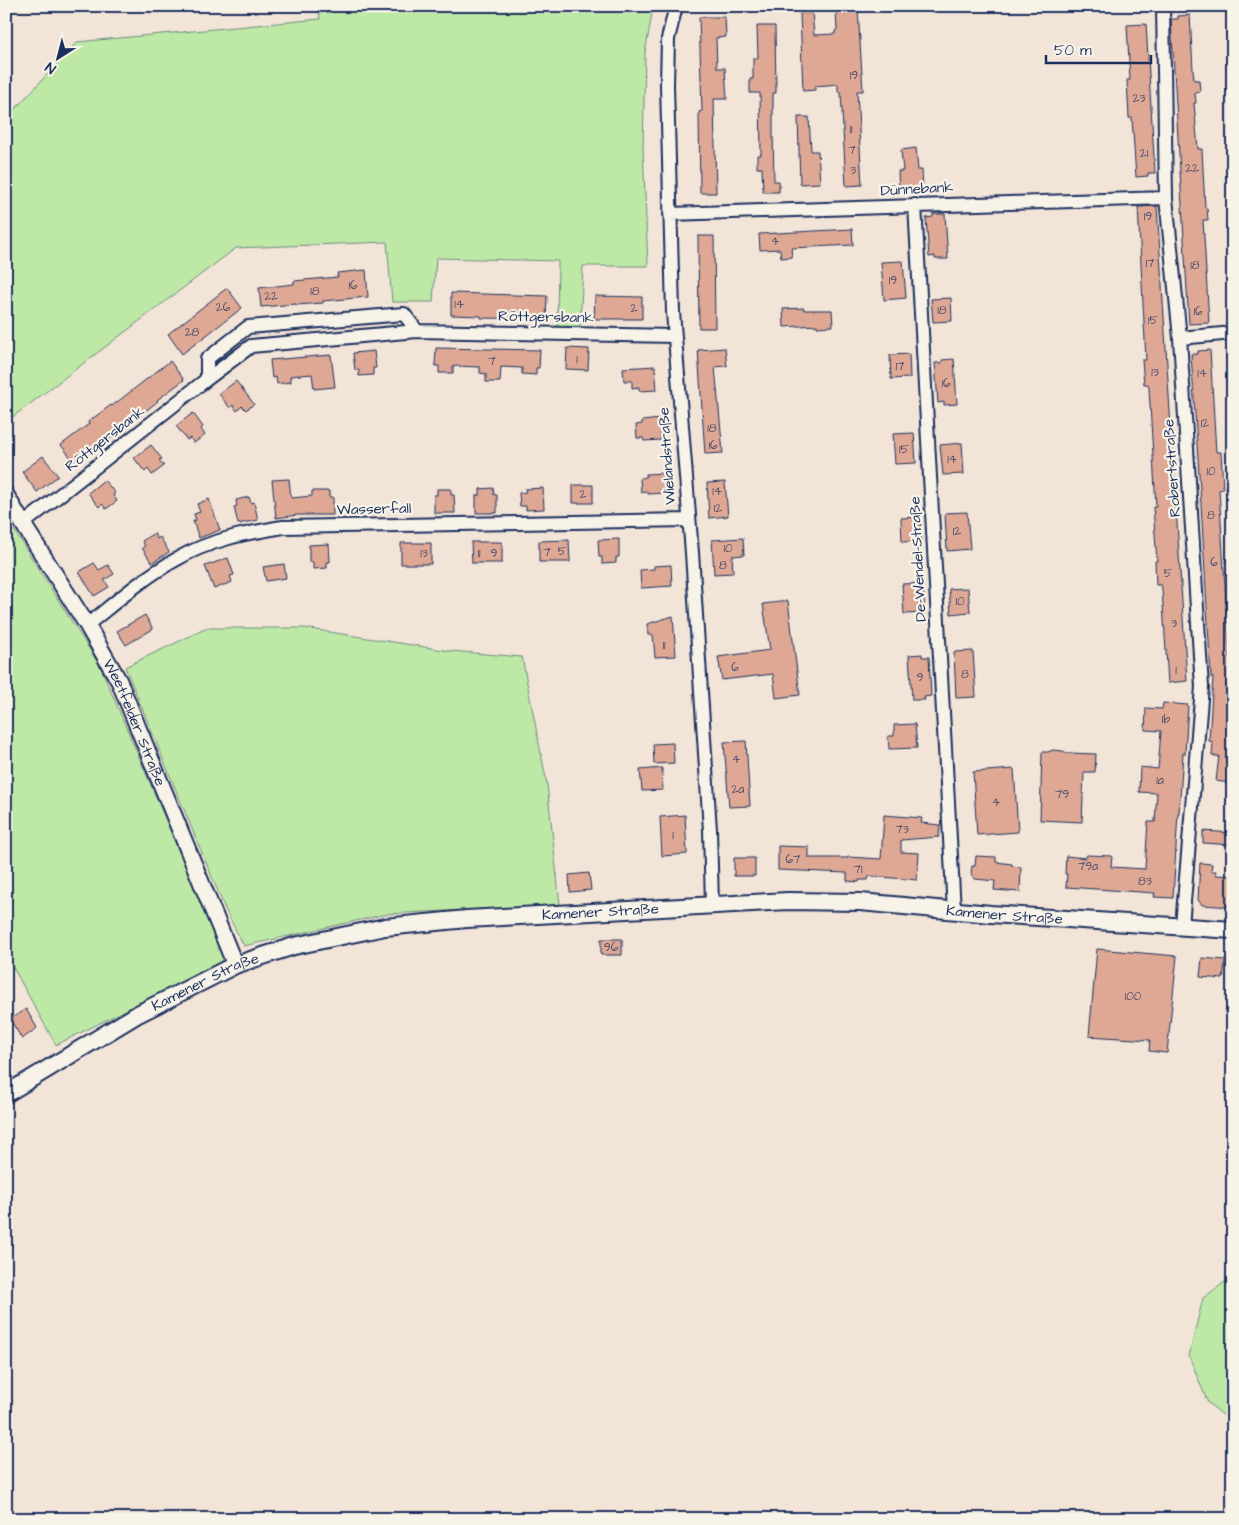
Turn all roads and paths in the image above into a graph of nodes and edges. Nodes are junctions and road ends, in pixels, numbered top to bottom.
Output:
1 (676, 6) edge
2 (1163, 6) edge
3 (1166, 198) junction
4 (915, 205) junction
5 (670, 214) junction
6 (330, 319) junction
7 (306, 321) junction
8 (290, 322) junction
9 (417, 331) junction
10 (1233, 333) edge
11 (674, 336) junction
12 (331, 338) junction
13 (1180, 338) junction
14 (307, 340) junction
15 (292, 342) junction
16 (207, 379) junction
17 (6, 495) edge
18 (688, 520) junction
19 (23, 524) junction
20 (87, 625) junction
21 (712, 904) junction
22 (954, 911) junction
23 (1182, 926) junction
24 (1233, 930) edge
25 (235, 965) junction
26 (6, 1094) edge

1 - 5 street, Wielandstraße
2 - 3 street, Robertstraße
3 - 4 street, Dünnebank
3 - 13 street, Robertstraße
4 - 5 street, Dünnebank
4 - 22 street, De-Wendel-Straße
5 - 11 street, Wielandstraße
6 - 7 street
6 - 9 street
6 - 12 street
7 - 8 street
7 - 14 street
8 - 15 street
8 - 16 street
9 - 11 street, Röttgersbank
9 - 12 street, Röttgersbank
10 - 13 street
11 - 18 street, Wielandstraße
12 - 14 street, Röttgersbank
13 - 23 street, Robertstraße
14 - 15 street, Röttgersbank
15 - 16 street, Röttgersbank
16 - 19 street, Röttgersbank
17 - 19 street, Weetfelder Straße
18 - 20 street, Wasserfall
18 - 21 street, Wielandstraße
19 - 20 street, Weetfelder Straße
20 - 25 street, Weetfelder Straße
21 - 22 main road, Kamener Straße
21 - 25 main road, Kamener Straße
22 - 23 main road, Kamener Straße
23 - 24 main road, Kamener Straße
25 - 26 main road, Kamener Straße

